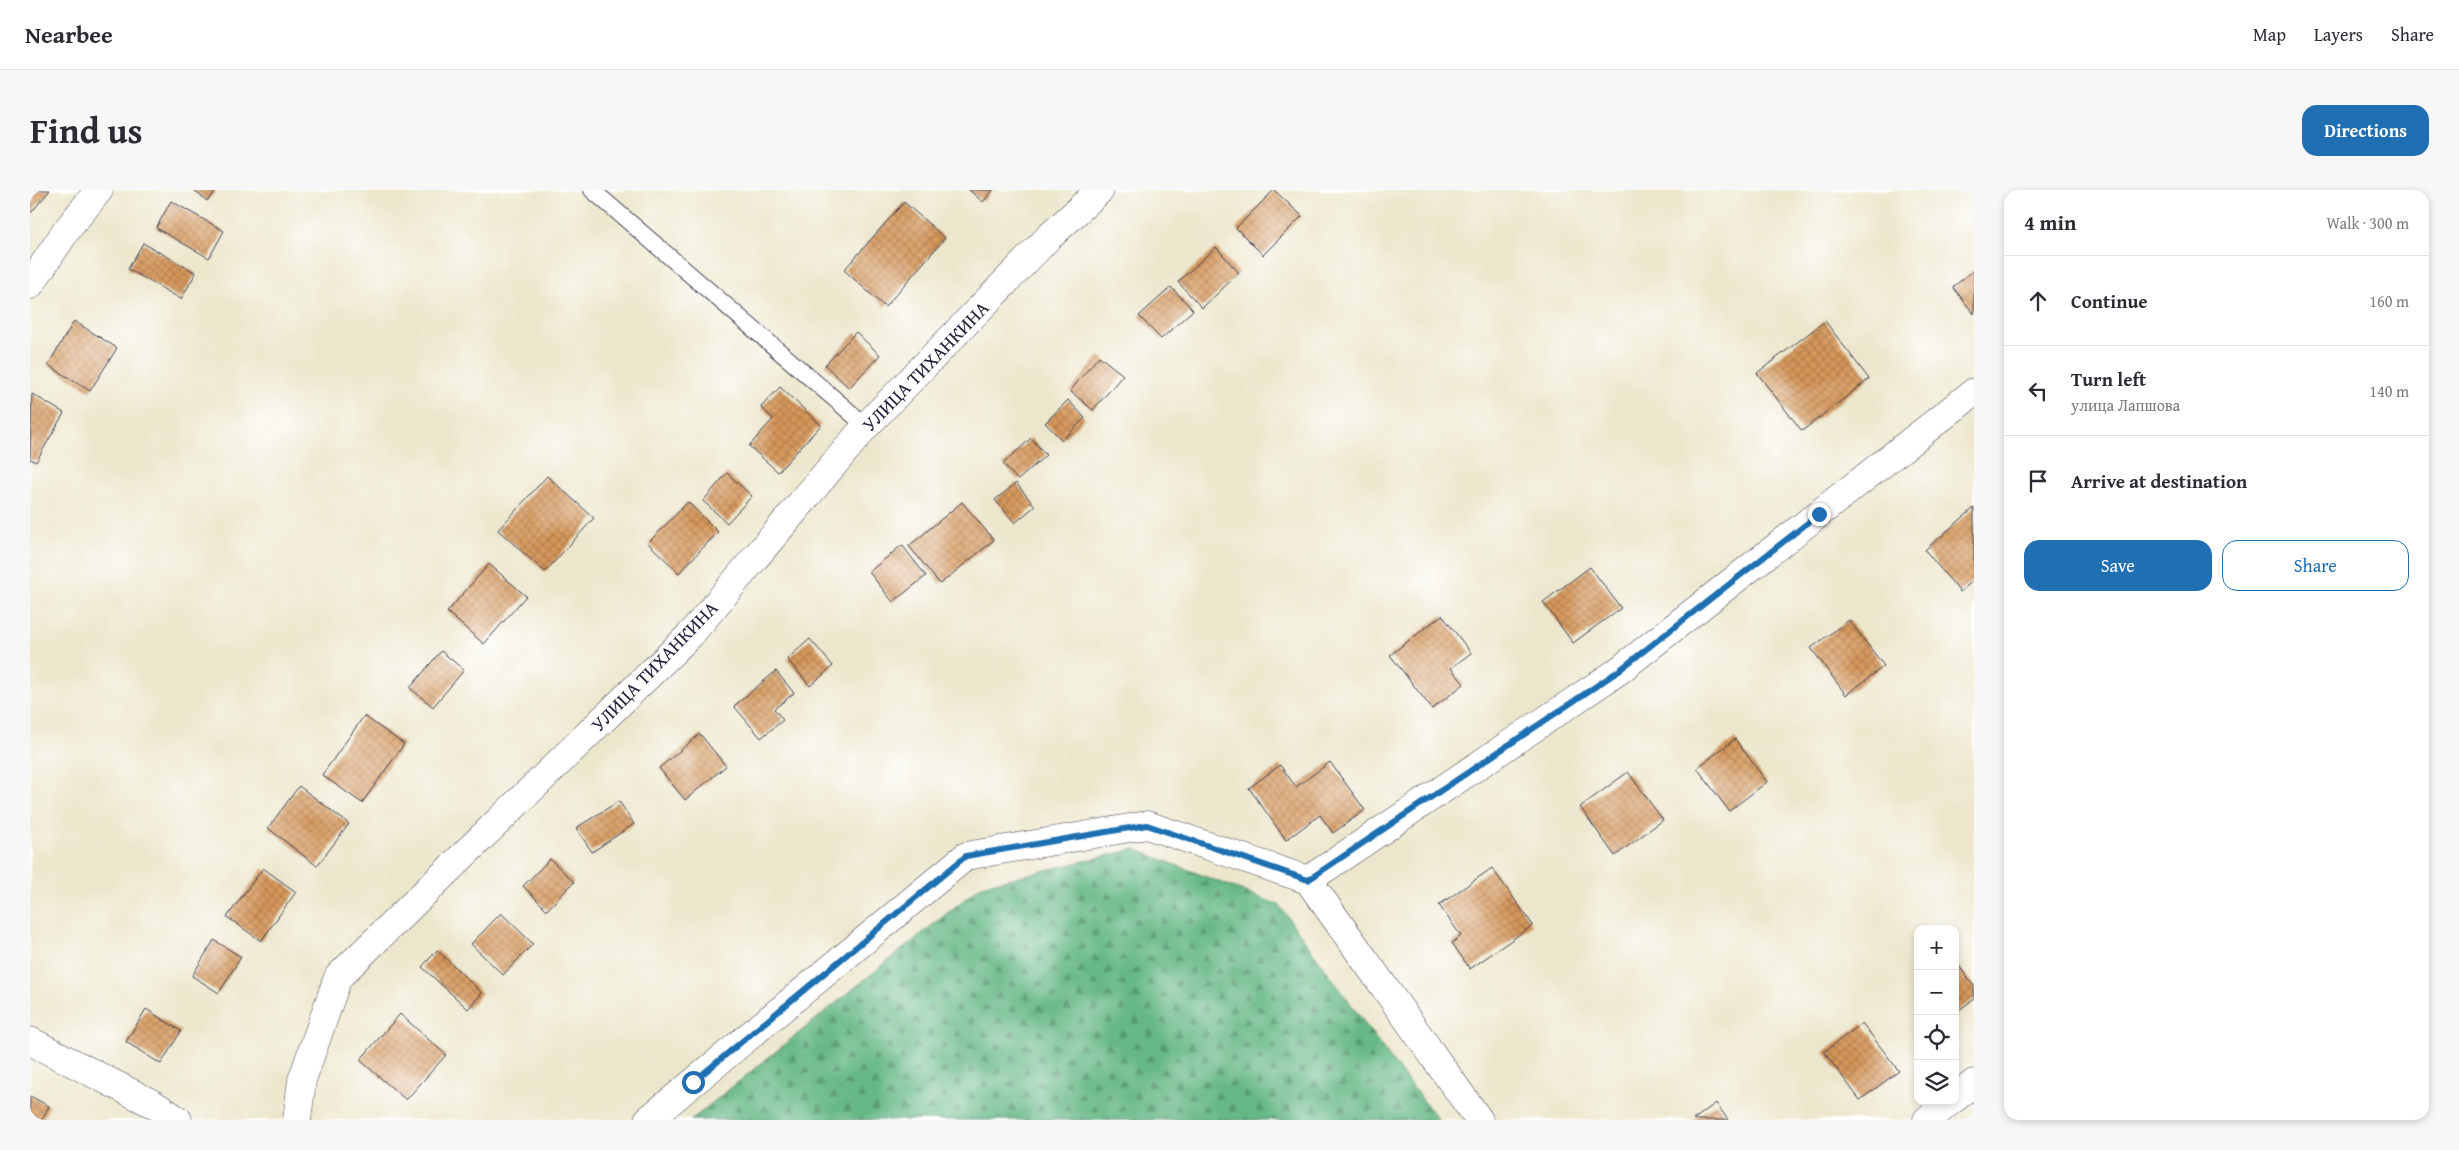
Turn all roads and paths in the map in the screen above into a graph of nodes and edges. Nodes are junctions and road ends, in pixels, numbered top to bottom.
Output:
1 (99, 190) edge
2 (592, 190) edge
3 (1100, 190) edge
4 (30, 285) edge
5 (1974, 392) edge
6 (866, 426) junction
7 (1308, 880) junction
8 (30, 1041) edge
9 (1974, 1083) edge
10 (1959, 1095) edge
11 (1946, 1105) edge
12 (178, 1120) edge
13 (297, 1120) edge
14 (648, 1120) edge
15 (1479, 1120) edge
16 (1927, 1120) edge

1 - 4 street
2 - 6 lane
3 - 6 street, УЛИЦА ТИХАНКИНА
5 - 7 street
6 - 13 street, УЛИЦА ТИХАНКИНА
7 - 14 street
7 - 15 street
8 - 12 street
9 - 10 street
11 - 16 street

